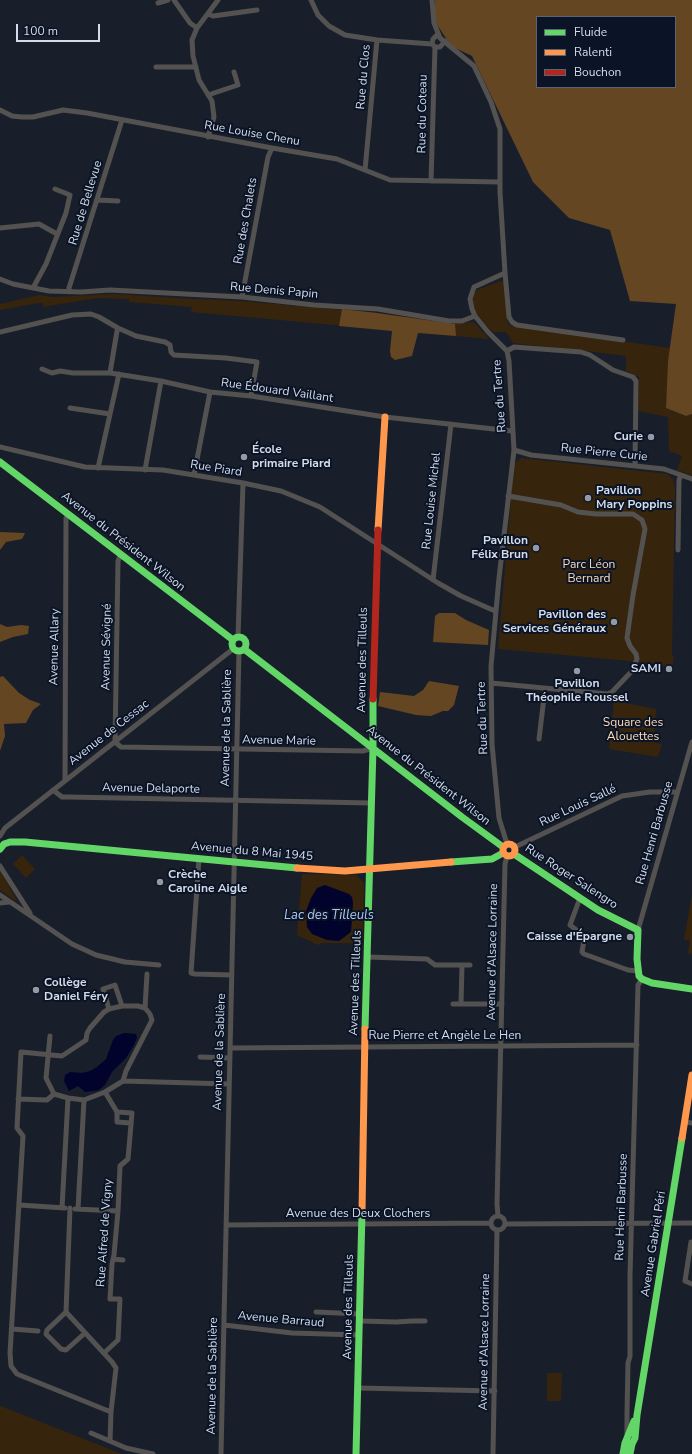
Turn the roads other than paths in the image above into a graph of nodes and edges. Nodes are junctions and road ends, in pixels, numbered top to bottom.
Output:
1 (168, 0) edge
2 (174, 0) edge
3 (218, 0) edge
4 (311, 0) edge
5 (432, 0) edge
6 (158, 3) dead end
7 (257, 10) dead end
8 (208, 14) junction
9 (197, 28) junction
10 (438, 34) junction
11 (377, 40) junction
12 (445, 42) junction
13 (433, 45) junction
14 (156, 67) dead end
15 (196, 67) junction
16 (234, 72) dead end
17 (208, 95) junction
18 (0, 110) edge
19 (122, 120) junction
20 (208, 137) junction
21 (272, 148) junction
22 (365, 170) junction
23 (431, 181) junction
24 (500, 182) junction
25 (55, 189) dead end
26 (98, 200) junction
27 (118, 201) dead end
28 (0, 228) edge
29 (57, 234) junction
30 (505, 273) junction
31 (0, 279) edge
32 (32, 288) junction
33 (69, 292) junction
34 (242, 297) junction
35 (475, 316) junction
36 (118, 328) junction
37 (0, 332) edge
38 (623, 340) dead end
39 (506, 351) junction
40 (42, 369) dead end
41 (110, 373) junction
42 (119, 374) junction
43 (161, 381) junction
44 (210, 392) junction
45 (251, 396) junction
46 (70, 408) dead end
47 (110, 414) junction
48 (385, 417) junction
49 (451, 424) junction
50 (512, 431) junction
51 (0, 447) edge
52 (514, 450) junction
53 (0, 462) edge
54 (635, 466) junction
55 (98, 468) junction
56 (145, 470) junction
57 (194, 475) junction
58 (681, 475) junction
59 (692, 479) edge
60 (243, 483) junction
61 (508, 496) junction
62 (69, 514) junction
63 (377, 544) junction
64 (678, 550) dead end
65 (121, 554) junction
66 (433, 580) junction
67 (495, 611) junction
68 (236, 639) junction
69 (239, 650) junction
70 (491, 683) junction
71 (545, 689) junction
72 (539, 739) dead end
73 (115, 742) junction
74 (692, 742) edge
75 (373, 748) junction
76 (236, 750) junction
77 (65, 781) junction
78 (53, 790) junction
79 (677, 792) junction
80 (235, 800) junction
81 (371, 803) junction
82 (0, 836) edge
83 (0, 849) edge
84 (508, 850) junction
85 (199, 858) junction
86 (234, 861) junction
87 (0, 866) edge
88 (370, 869) junction
89 (0, 895) edge
90 (580, 898) junction
91 (9, 902) junction
92 (0, 903) edge
93 (31, 915) junction
94 (638, 930) junction
95 (368, 957) junction
96 (159, 965) dead end
97 (462, 965) junction
98 (470, 965) dead end
99 (638, 971) junction
100 (147, 974) dead end
101 (232, 975) junction
102 (642, 979) junction
103 (692, 989) edge
104 (453, 1004) dead end
105 (461, 1004) junction
106 (502, 1004) junction
107 (122, 1006) junction
108 (145, 1008) junction
109 (109, 1009) junction
110 (50, 1036) dead end
111 (637, 1045) junction
112 (366, 1046) junction
113 (501, 1046) junction
114 (230, 1048) junction
115 (47, 1054) junction
116 (200, 1057) dead end
117 (230, 1058) junction
118 (692, 1075) edge
119 (123, 1081) junction
120 (230, 1084) junction
121 (105, 1092) junction
122 (54, 1094) junction
123 (68, 1098) junction
124 (18, 1099) junction
125 (84, 1100) junction
126 (117, 1112) junction
127 (688, 1122) edge
128 (131, 1125) junction
129 (19, 1206) junction
130 (62, 1208) junction
131 (70, 1208) junction
132 (78, 1209) junction
133 (118, 1211) junction
134 (498, 1216) junction
135 (490, 1223) junction
136 (632, 1223) junction
137 (668, 1223) junction
138 (692, 1223) edge
139 (362, 1224) junction
140 (505, 1224) junction
141 (226, 1225) junction
142 (497, 1231) junction
143 (691, 1242) edge
144 (113, 1259) junction
145 (123, 1260) dead end
146 (690, 1261) edge
147 (692, 1284) edge
148 (66, 1312) junction
149 (316, 1312) dead end
150 (360, 1318) junction
151 (425, 1321) dead end
152 (224, 1325) junction
153 (12, 1329) junction
154 (42, 1331) junction
155 (85, 1333) junction
156 (359, 1335) junction
157 (104, 1353) junction
158 (358, 1388) junction
159 (495, 1391) junction
160 (111, 1412) junction
161 (637, 1415) junction
162 (91, 1433) dead end
163 (628, 1435) junction
164 (110, 1441) junction
165 (153, 1454) edge
166 (221, 1454) edge
167 (356, 1454) edge
168 (493, 1454) edge
169 (623, 1454) edge
170 (630, 1454) edge

1 - 6 street
2 - 9 street
3 - 8 street
4 - 11 street
5 - 10 street
7 - 8 street
8 - 9 street
9 - 15 street
10 - 12 street
10 - 13 street, Rue du Coteau
11 - 13 street, Rue du Clos
11 - 22 street, Rue du Clos
12 - 13 street
12 - 24 street
13 - 23 street, Rue du Coteau
14 - 15 street
15 - 17 street
16 - 17 street
17 - 20 street
18 - 19 street, Rue Louise Chenu
19 - 20 street, Rue Louise Chenu
19 - 26 street, Rue de Bellevue
20 - 21 street, Rue Louise Chenu
21 - 22 street, Rue Louise Chenu
21 - 34 street, Rue des Chalets
22 - 23 street, Rue Louise Chenu
23 - 24 street, Rue Louise Chenu
24 - 30 street
25 - 29 street
26 - 27 street
26 - 33 street, Rue de Bellevue
28 - 29 street
29 - 32 street
30 - 35 street, Rue du Tertre
30 - 38 street
31 - 32 street, Rue Denis Papin
32 - 33 street, Rue Denis Papin
33 - 34 street, Rue Denis Papin
34 - 35 street, Rue Denis Papin
35 - 39 street, Rue du Tertre
36 - 37 street
36 - 41 street
36 - 45 street
39 - 50 street, Rue du Tertre
39 - 54 street
40 - 41 street, Rue Édouard Vaillant
41 - 42 street, Rue Édouard Vaillant
42 - 43 street, Rue Édouard Vaillant
42 - 47 street
43 - 44 street, Rue Édouard Vaillant
43 - 56 street
44 - 45 street, Rue Édouard Vaillant
44 - 57 street
45 - 48 street, Rue Édouard Vaillant
46 - 47 street
47 - 55 street
48 - 49 street, Rue Édouard Vaillant
48 - 63 street, Avenue des Tilleuls
49 - 50 street, Rue Édouard Vaillant
49 - 66 street, Rue Louise Michel
50 - 52 street, Rue du Tertre
51 - 55 street, Rue Piard
52 - 54 street, Rue Pierre Curie
52 - 61 street, Rue du Tertre
53 - 62 street, Avenue du Président Wilson
54 - 58 street, Rue Pierre Curie
55 - 56 street, Rue Piard
56 - 57 street, Rue Piard
57 - 60 street, Rue Piard
58 - 59 street, Rue Pierre Curie
58 - 64 street
60 - 63 street, Rue Piard
60 - 68 street
61 - 67 street, Rue du Tertre
61 - 71 street
62 - 65 street, Avenue du Président Wilson
62 - 77 street, Avenue Allary
63 - 66 street, Rue Piard
63 - 75 street, Avenue des Tilleuls
65 - 68 street, Avenue du Président Wilson
65 - 73 street, Avenue Sévigné
66 - 67 street, Rue Piard
67 - 70 street, Rue du Tertre
68 - 69 street
68 - 69 street
69 - 73 street, Avenue de Cessac
69 - 75 street, Avenue du Président Wilson
69 - 76 street, Avenue de la Sablière
70 - 71 street
70 - 84 street, Rue du Tertre
71 - 72 street
73 - 76 street, Avenue Marie
73 - 77 street, Avenue de Cessac
74 - 79 street, Rue Henri Barbusse
75 - 76 street, Avenue Marie
75 - 81 street, Avenue des Tilleuls
75 - 84 street, Avenue du Président Wilson
76 - 80 street, Avenue de la Sablière
77 - 78 street, Avenue de Cessac
78 - 80 street, Avenue Delaporte
78 - 82 street, Avenue de Cessac
79 - 84 street, Rue Louis Sallé
79 - 94 street, Rue Henri Barbusse
80 - 81 street, Avenue Delaporte
80 - 86 street, Avenue de la Sablière
81 - 88 street, Avenue des Tilleuls
83 - 85 street, Avenue du 8 Mai 1945
84 - 88 street, Avenue du 8 Mai 1945
84 - 90 street, Rue Roger Salengro
84 - 106 street, Avenue d'Alsace Lorraine
85 - 86 street, Avenue du 8 Mai 1945
85 - 101 street
86 - 88 street, Avenue du 8 Mai 1945
86 - 101 street, Avenue de la Sablière
87 - 93 street
88 - 95 street, Avenue des Tilleuls
89 - 91 street
90 - 94 street, Rue Roger Salengro
90 - 99 street
91 - 92 street
91 - 93 street
93 - 96 street
94 - 99 street
95 - 97 street
95 - 112 street, Avenue des Tilleuls
97 - 98 street
97 - 105 street
99 - 102 street
100 - 108 street
101 - 114 street, Avenue de la Sablière
102 - 103 street
102 - 111 street, Rue Henri Barbusse
104 - 105 street
105 - 106 street
106 - 113 street, Avenue d'Alsace Lorraine
107 - 108 street
107 - 109 street
107 - 109 street
108 - 119 street
109 - 115 street
110 - 115 street
111 - 113 street, Rue Pierre et Angèle Le Hen
111 - 136 street, Rue Henri Barbusse
112 - 113 street, Rue Pierre et Angèle Le Hen
112 - 114 street, Rue Pierre et Angèle Le Hen
112 - 139 street, Avenue des Tilleuls
113 - 134 street, Avenue d'Alsace Lorraine
114 - 117 street, Avenue de la Sablière
115 - 122 street
115 - 124 street
116 - 117 street
117 - 120 street, Avenue de la Sablière
118 - 127 street, Avenue Gabriel Péri
119 - 120 street
119 - 121 street
120 - 141 street, Avenue de la Sablière
121 - 125 street
121 - 126 street
122 - 123 street
122 - 124 street
123 - 125 street
123 - 130 street
124 - 129 street
125 - 132 street
126 - 128 street
126 - 128 street
127 - 137 street, Avenue Gabriel Péri
128 - 133 street, Rue Alfred de Vigny
129 - 130 street
129 - 153 street
130 - 131 street
131 - 132 street
131 - 148 street
132 - 133 street
133 - 144 street, Rue Alfred de Vigny
134 - 135 street
134 - 140 street
135 - 139 street, Avenue des Deux Clochers
135 - 142 street
136 - 137 street
136 - 140 street
136 - 163 street, Rue Henri Barbusse
137 - 138 street
137 - 161 street, Avenue Gabriel Péri
139 - 141 street, Avenue des Deux Clochers
139 - 150 street, Avenue des Tilleuls
140 - 142 street
141 - 152 street, Avenue de la Sablière
142 - 159 street, Avenue d'Alsace Lorraine
143 - 146 street
144 - 145 street
144 - 157 street, Rue Alfred de Vigny
146 - 147 street
148 - 154 street
148 - 155 street
149 - 150 street
150 - 151 street
150 - 156 street, Avenue des Tilleuls
152 - 156 street, Avenue Barraud
152 - 166 street, Avenue de la Sablière
153 - 154 street
153 - 160 street
154 - 155 street
155 - 157 street
156 - 158 street, Avenue des Tilleuls
157 - 160 street
158 - 159 street
158 - 167 street, Avenue des Tilleuls
159 - 168 street, Avenue d'Alsace Lorraine
160 - 164 street
161 - 163 street, Avenue Gabriel Péri
161 - 170 street, Avenue Gabriel Péri
162 - 164 street
163 - 169 street, Avenue Gabriel Péri
164 - 165 street

